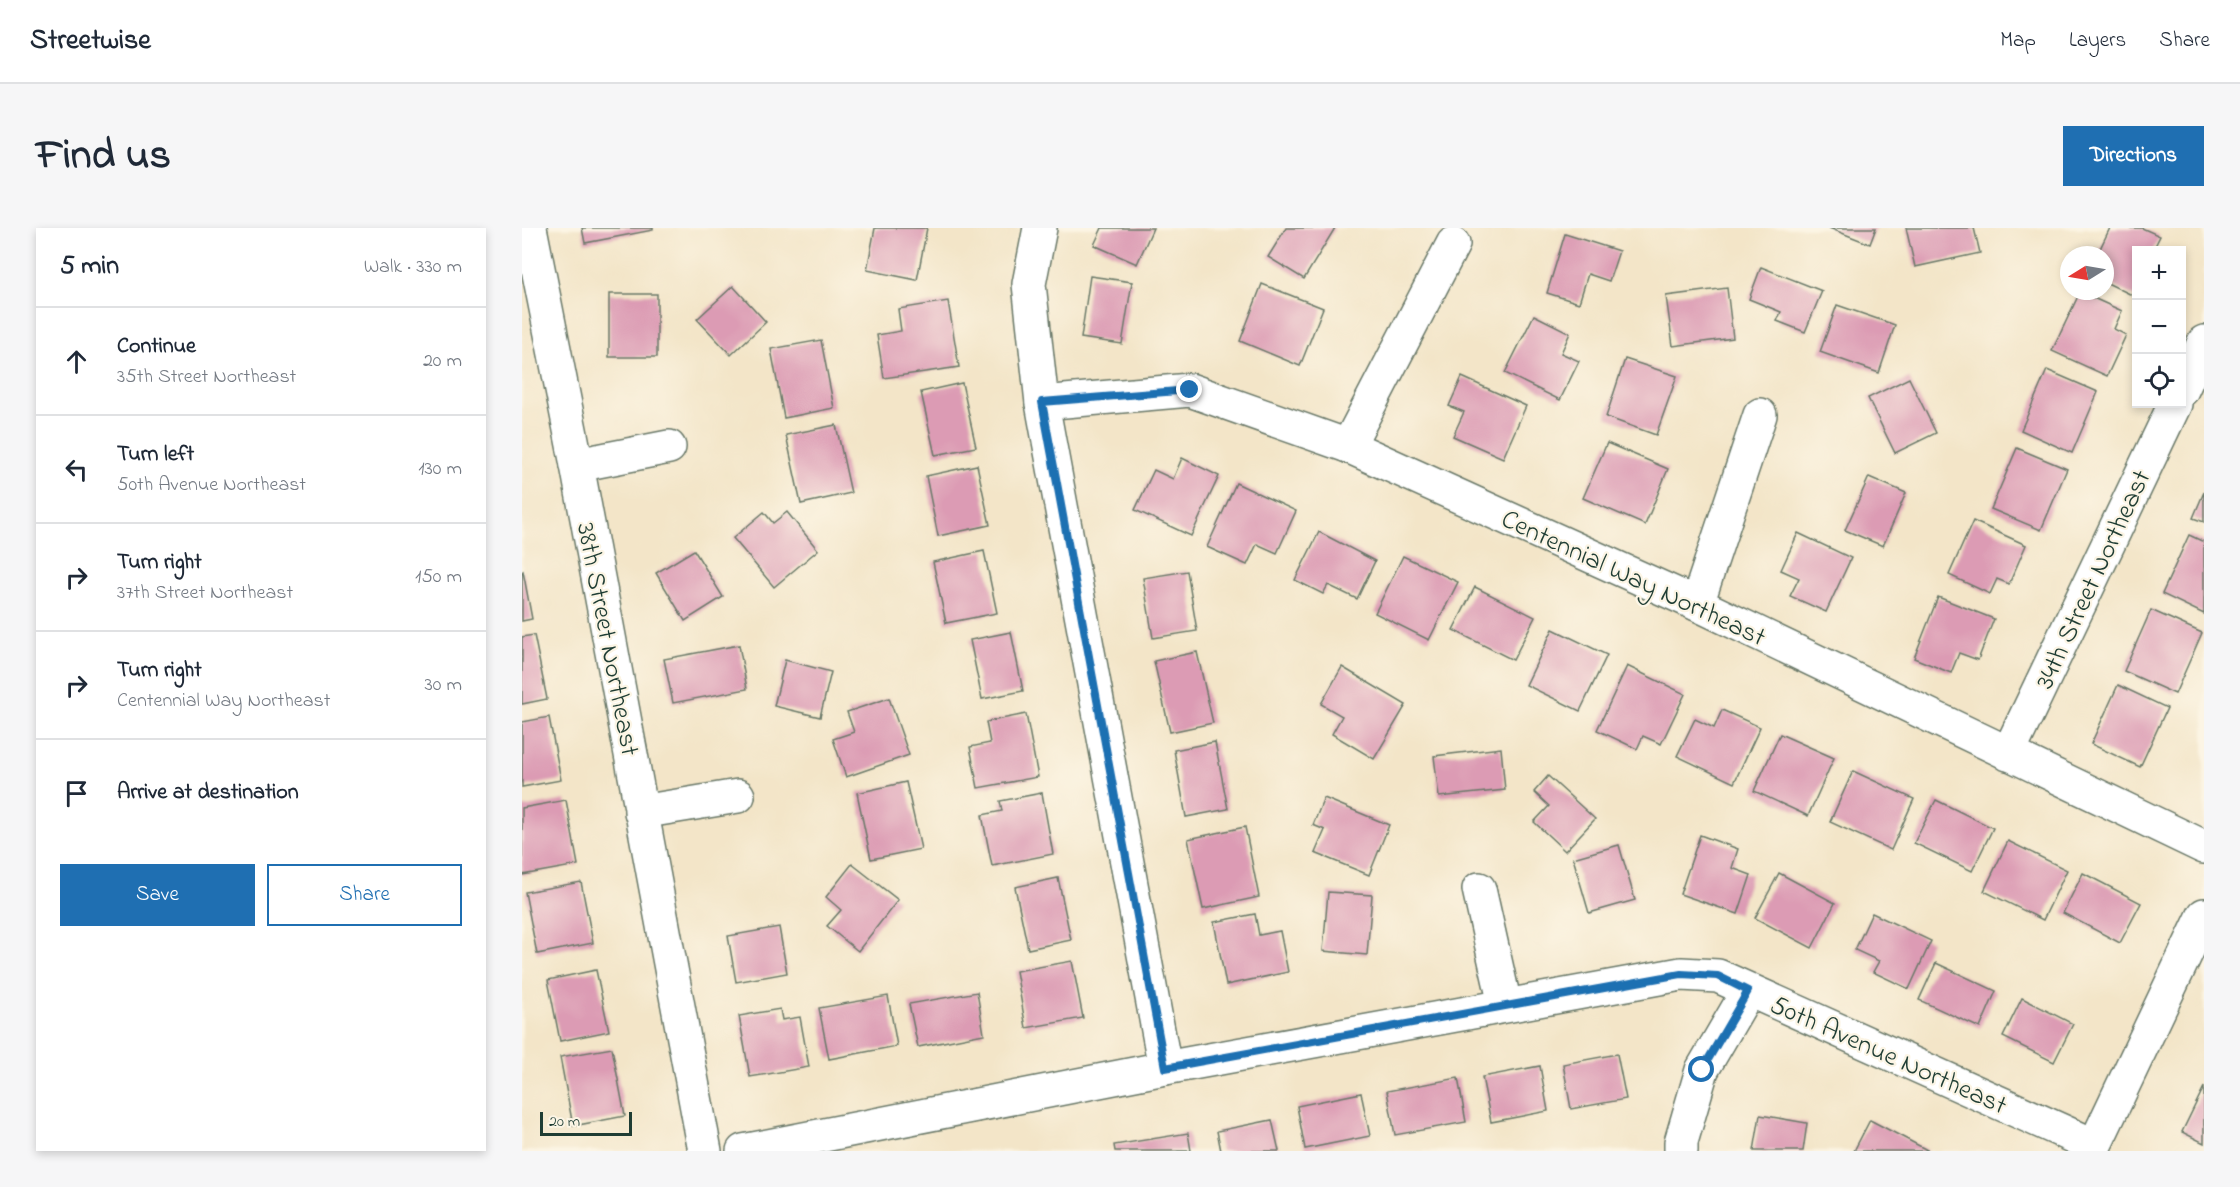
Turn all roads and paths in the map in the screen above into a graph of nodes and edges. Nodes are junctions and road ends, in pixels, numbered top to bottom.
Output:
1 (530, 228) edge
2 (1040, 228) edge
3 (1453, 244) dead end
4 (2204, 342) edge
5 (2186, 380) edge
6 (1042, 402) junction
7 (2173, 408) edge
8 (1760, 415) dead end
9 (1348, 446) junction
10 (669, 447) dead end
11 (577, 465) junction
12 (1697, 604) junction
13 (2008, 754) junction
14 (738, 796) dead end
15 (641, 812) junction
16 (2204, 847) edge
17 (1479, 889) dead end
18 (2204, 915) edge
19 (1748, 991) junction
20 (1505, 1005) junction
21 (1165, 1068) junction
22 (2092, 1148) edge
23 (705, 1151) edge
24 (743, 1151) edge
25 (1681, 1151) edge

1 - 11 street, 38th Street Northeast
2 - 6 street
3 - 9 street
4 - 5 street
6 - 9 street, Centennial Way Northeast
6 - 21 street
7 - 13 street, 34th Street Northeast
8 - 12 street
9 - 12 street, Centennial Way Northeast
10 - 11 street
11 - 15 street, 38th Street Northeast
12 - 13 street, Centennial Way Northeast
13 - 16 street, Centennial Way Northeast
14 - 15 street
15 - 23 street, 38th Street Northeast
17 - 20 street
18 - 22 street
19 - 20 street, 50th Avenue Northeast
19 - 22 street, 50th Avenue Northeast
19 - 25 street
20 - 21 street, 50th Avenue Northeast
21 - 24 street, 50th Avenue Northeast

